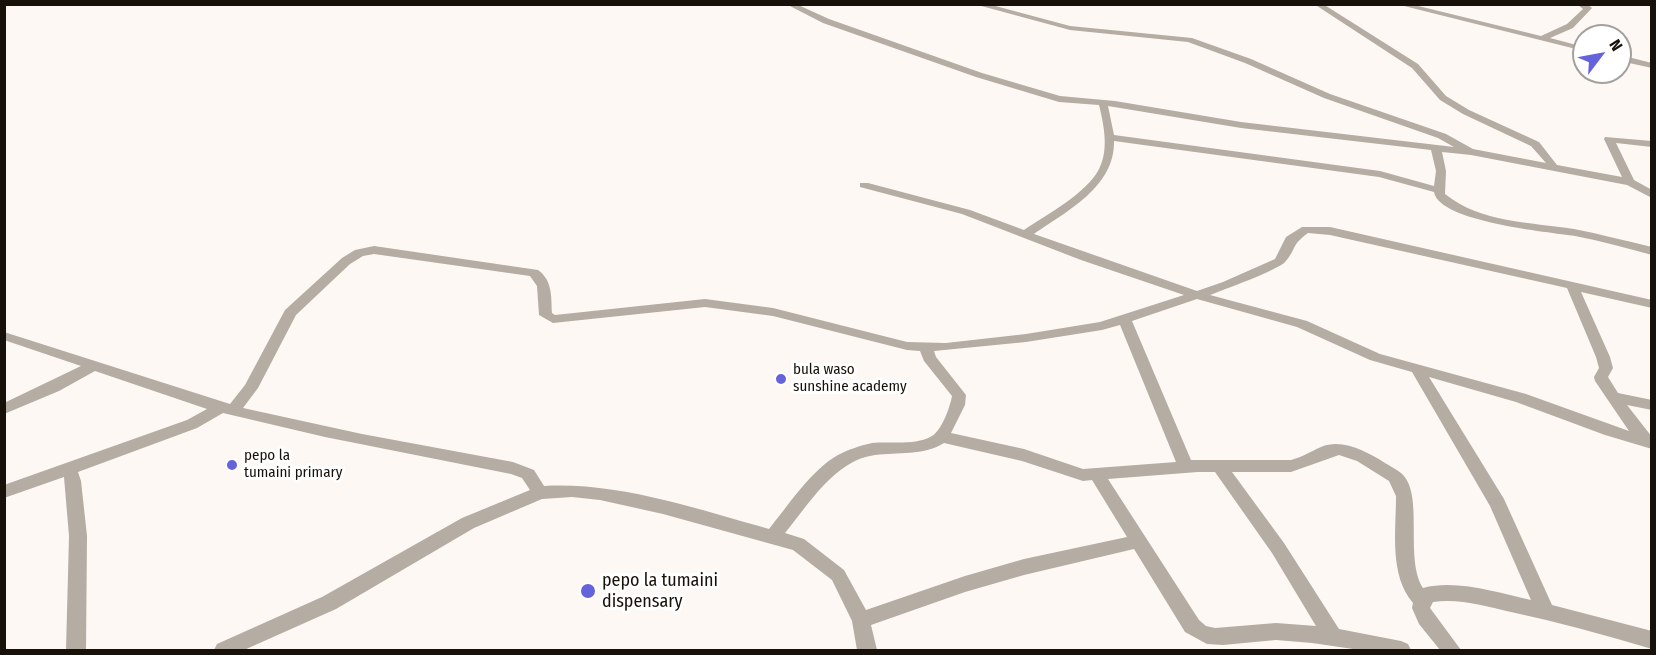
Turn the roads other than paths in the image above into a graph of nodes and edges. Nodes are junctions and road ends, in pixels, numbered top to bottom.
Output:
1 (789, 4) edge
2 (977, 4) edge
3 (1317, 4) edge
4 (1399, 4) edge
5 (1444, 4) edge
6 (1580, 4) edge
7 (1437, 14) junction
8 (1544, 38) junction
9 (1572, 46) edge
10 (1632, 61) edge
11 (1652, 66) edge
12 (1103, 103) junction
13 (1108, 137) junction
14 (1652, 144) edge
15 (1436, 148) junction
16 (1471, 152) junction
17 (1553, 167) junction
18 (1630, 182) junction
19 (864, 185) dead end
20 (1438, 190) junction
21 (1652, 195) edge
22 (1025, 234) junction
23 (1652, 251) edge
24 (1572, 286) junction
25 (1197, 296) junction
26 (1652, 304) edge
27 (1125, 320) junction
28 (4, 336) edge
29 (926, 347) junction
30 (95, 364) junction
31 (1418, 370) junction
32 (1616, 398) junction
33 (1652, 405) edge
34 (4, 409) edge
35 (227, 409) junction
36 (941, 437) junction
37 (1648, 442) edge
38 (1220, 466) junction
39 (1186, 467) junction
40 (69, 469) junction
41 (1097, 475) junction
42 (4, 492) edge
43 (540, 493) junction
44 (773, 537) junction
45 (1139, 541) junction
46 (1423, 601) junction
47 (1546, 612) junction
48 (861, 620) junction
49 (1334, 638) junction
50 (1652, 640) edge
51 (76, 651) edge
52 (224, 651) edge
53 (867, 651) edge
54 (1401, 651) edge
55 (1451, 651) edge

1 - 12 street
2 - 16 street
3 - 17 street
4 - 7 street
5 - 7 street
6 - 8 street
7 - 8 street
8 - 9 street
10 - 11 street
12 - 13 street
12 - 15 street
13 - 20 street
13 - 22 street
14 - 18 street
15 - 16 street
15 - 20 street
16 - 17 street
17 - 18 street
18 - 21 street
19 - 22 street
20 - 23 street
22 - 25 street
24 - 25 street
24 - 26 street
24 - 32 street
25 - 27 street
25 - 31 street
27 - 29 street
27 - 39 street
28 - 30 street
29 - 35 street
29 - 36 street
30 - 34 street
30 - 35 street
31 - 37 street
31 - 47 street
32 - 33 street
32 - 37 street
35 - 40 street
35 - 43 street
36 - 41 street
36 - 44 street
38 - 39 street
38 - 46 street
38 - 49 street
39 - 41 street
40 - 42 street
40 - 51 street
41 - 45 street
43 - 44 street
43 - 52 street
44 - 48 street
45 - 48 street
45 - 49 street
46 - 47 street
46 - 55 street
47 - 50 street
48 - 53 street
49 - 54 street

